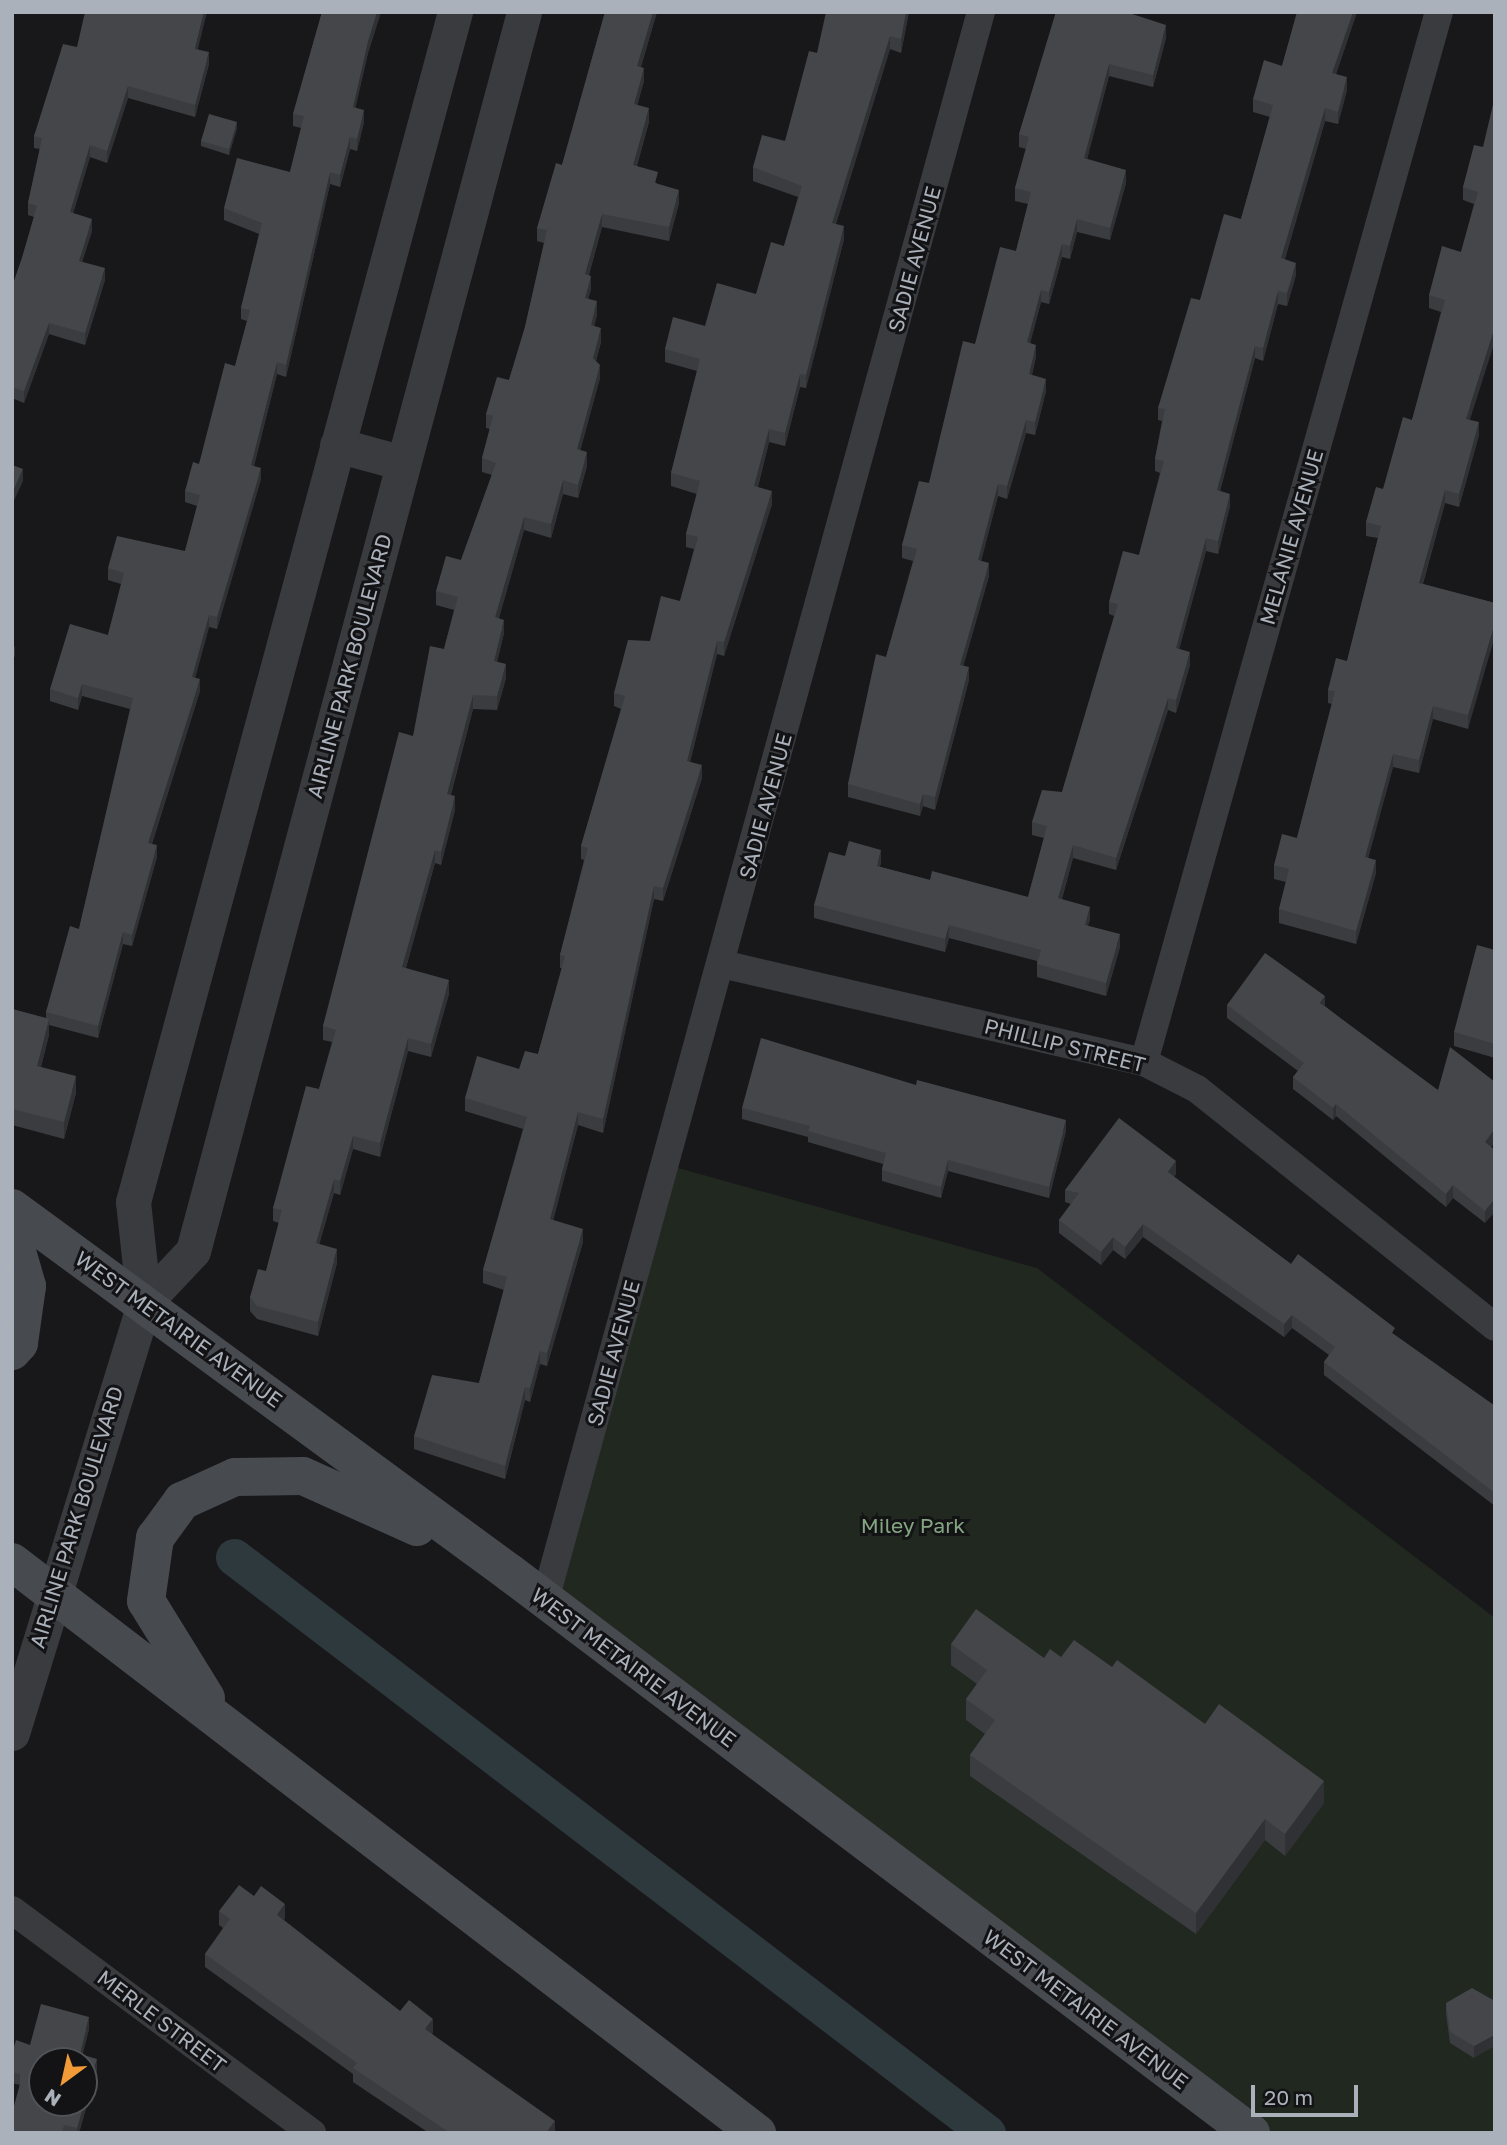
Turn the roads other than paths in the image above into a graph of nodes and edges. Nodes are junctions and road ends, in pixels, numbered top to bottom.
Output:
1 (454, 12) edge
2 (524, 12) edge
3 (981, 12) edge
4 (1438, 12) edge
5 (337, 445) junction
6 (403, 463) junction
7 (722, 964) junction
8 (1144, 1062) junction
9 (12, 1208) edge
10 (12, 1234) edge
11 (144, 1303) junction
12 (1495, 1327) edge
13 (12, 1351) edge
14 (12, 1562) edge
15 (510, 1573) junction
16 (51, 1591) junction
17 (545, 1600) junction
18 (223, 1723) junction
19 (12, 1733) edge
20 (12, 1910) edge
21 (312, 2133) edge
22 (757, 2133) edge
23 (1251, 2133) edge

1 - 5 street, AIRLINE PARK BOULEVARD
2 - 6 street, AIRLINE PARK BOULEVARD
3 - 7 street, SADIE AVENUE
4 - 8 street, MELANIE AVENUE
5 - 6 street
5 - 11 street, AIRLINE PARK BOULEVARD
6 - 11 street, AIRLINE PARK BOULEVARD
7 - 8 street, PHILLIP STREET
7 - 17 street, SADIE AVENUE
8 - 12 street, PHILLIP STREET
9 - 11 main road, WEST METAIRIE AVENUE
10 - 13 main road
11 - 15 main road, WEST METAIRIE AVENUE
11 - 16 street, AIRLINE PARK BOULEVARD
14 - 16 main road
15 - 17 main road, WEST METAIRIE AVENUE
15 - 18 main road
16 - 18 main road
16 - 19 street, AIRLINE PARK BOULEVARD
17 - 23 main road, WEST METAIRIE AVENUE
18 - 22 main road
20 - 21 street, MERLE STREET

